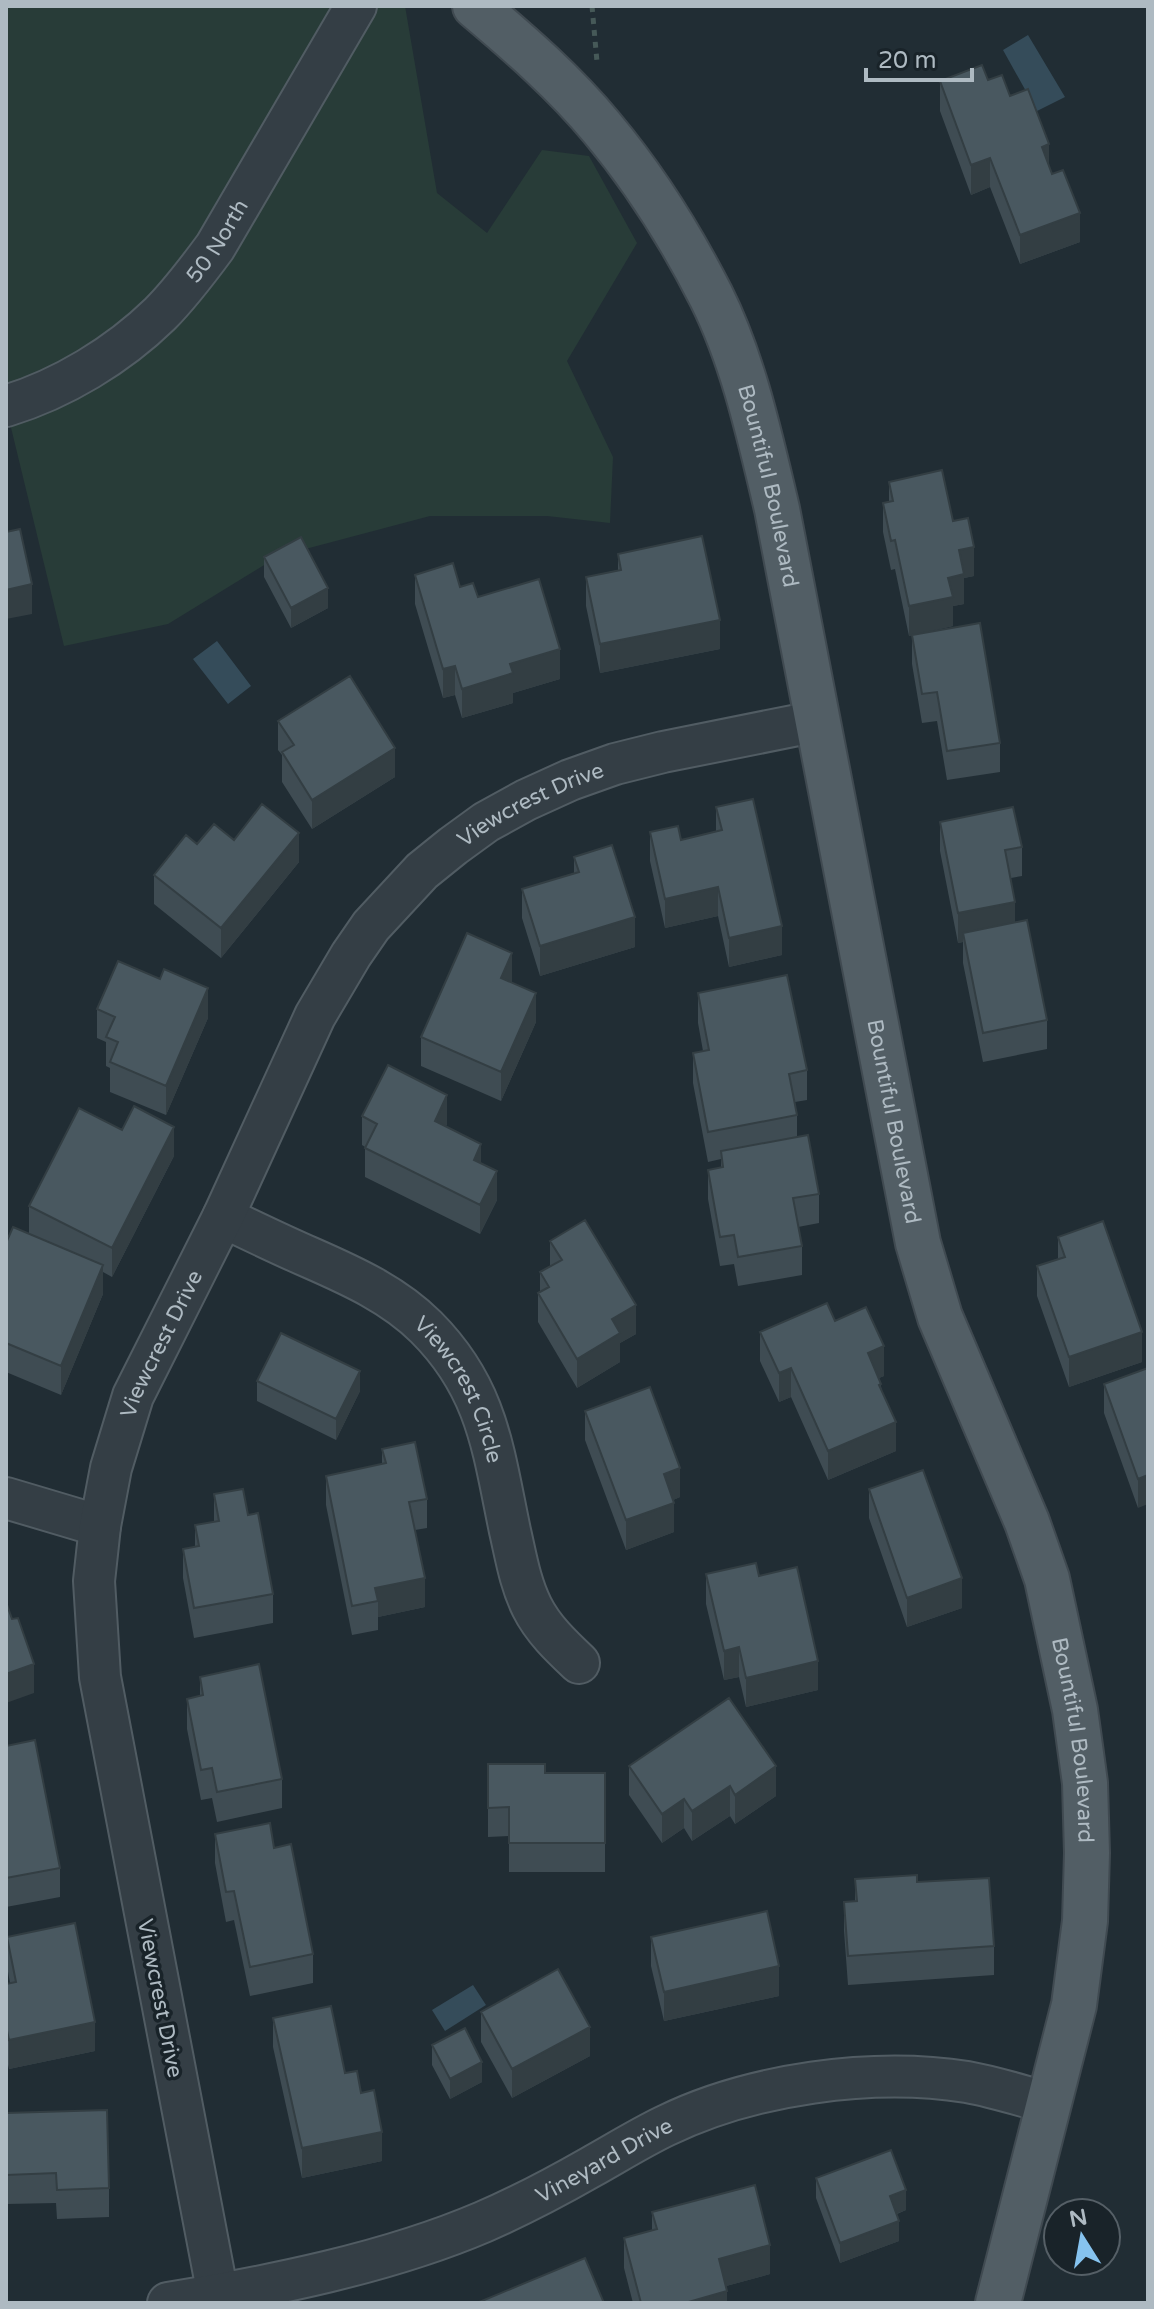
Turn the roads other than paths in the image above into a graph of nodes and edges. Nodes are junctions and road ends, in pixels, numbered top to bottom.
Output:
1 (356, 6) edge
2 (475, 6) edge
3 (6, 406) edge
4 (818, 721) junction
5 (223, 1217) junction
6 (6, 1498) edge
7 (100, 1526) junction
8 (579, 1663) dead end
9 (1049, 2103) junction
10 (218, 2295) junction
11 (168, 2303) edge
12 (998, 2303) edge

1 - 3 street, 50 North
2 - 4 main road, Bountiful Boulevard
4 - 5 street, Viewcrest Drive
4 - 9 main road, Bountiful Boulevard
5 - 7 street, Viewcrest Drive
5 - 8 street, Viewcrest Circle
6 - 7 street
7 - 10 street, Viewcrest Drive
9 - 10 street, Vineyard Drive
9 - 12 main road, Bountiful Boulevard
10 - 11 street, Vineyard Drive

